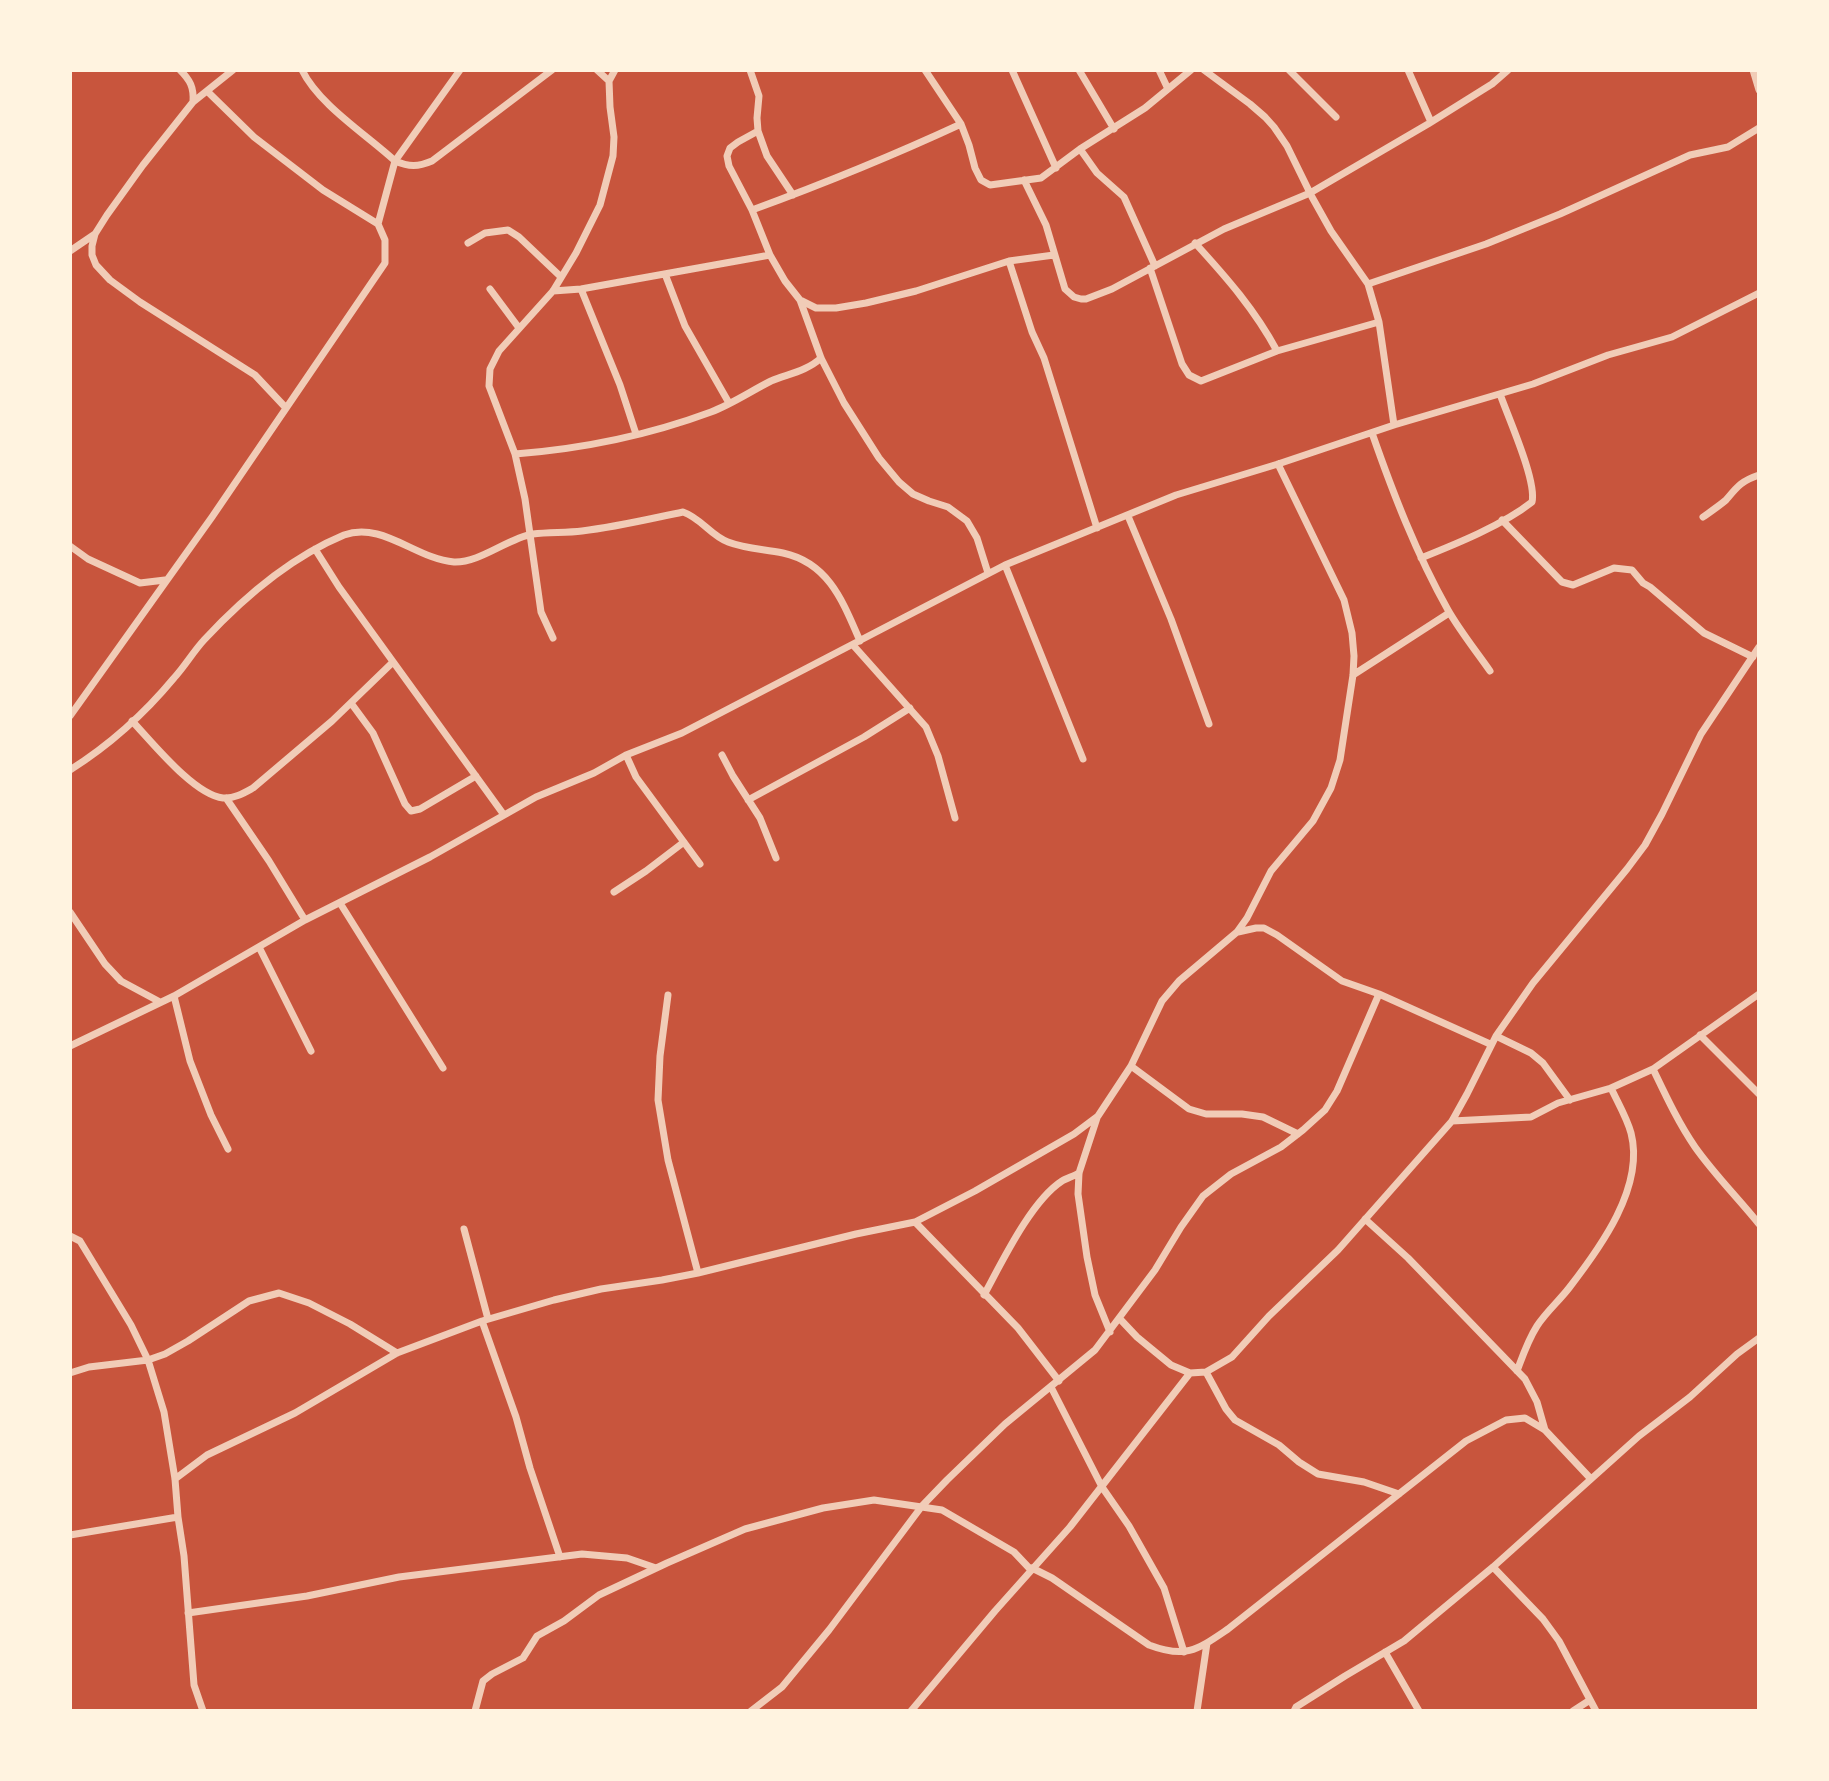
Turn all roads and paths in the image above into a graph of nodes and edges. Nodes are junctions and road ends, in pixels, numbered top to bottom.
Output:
1 (180, 70) edge
2 (233, 70) edge
3 (302, 70) edge
4 (460, 70) edge
5 (552, 70) edge
6 (597, 70) edge
7 (615, 70) edge
8 (750, 70) edge
9 (925, 70) edge
10 (1012, 70) edge
11 (1079, 70) edge
12 (1159, 70) edge
13 (1191, 70) edge
14 (1204, 70) edge
15 (1289, 70) edge
16 (1408, 70) edge
17 (1508, 70) edge
18 (1753, 70) edge
19 (609, 81) junction
20 (1168, 89) junction
21 (1759, 90) edge
22 (207, 91) junction
23 (193, 102) junction
24 (1336, 117) dead end
25 (1431, 122) junction
26 (961, 124) junction
27 (1759, 128) edge
28 (1114, 129) junction
29 (758, 131) junction
30 (1080, 149) junction
31 (395, 161) junction
32 (1056, 168) junction
33 (1024, 180) junction
34 (1310, 193) junction
35 (793, 195) junction
36 (752, 210) junction
37 (378, 224) junction
38 (95, 234) junction
39 (468, 243) dead end
40 (1195, 243) junction
41 (70, 251) edge
42 (770, 255) junction
43 (1054, 255) junction
44 (1009, 261) junction
45 (1153, 267) junction
46 (665, 274) junction
47 (561, 277) junction
48 (1368, 284) junction
49 (490, 289) dead end
50 (581, 289) junction
51 (553, 291) junction
52 (1759, 293) edge
53 (800, 300) junction
54 (1379, 322) junction
55 (519, 328) junction
56 (1277, 351) junction
57 (821, 358) junction
58 (1500, 394) junction
59 (729, 403) junction
60 (286, 408) junction
61 (1394, 425) junction
62 (1372, 433) junction
63 (636, 434) junction
64 (515, 454) junction
65 (1278, 464) junction
66 (1759, 475) edge
67 (1128, 516) junction
68 (1703, 517) dead end
69 (1502, 520) junction
70 (1097, 528) junction
71 (531, 534) junction
72 (70, 546) edge
73 (315, 549) junction
74 (1421, 558) junction
75 (1005, 565) junction
76 (988, 573) junction
77 (165, 580) junction
78 (1449, 613) junction
79 (553, 638) dead end
80 (857, 643) junction
81 (1759, 647) edge
82 (1753, 657) junction
83 (393, 662) junction
84 (1490, 671) dead end
85 (1353, 675) junction
86 (351, 703) junction
87 (910, 708) junction
88 (70, 716) edge
89 (132, 721) junction
90 (1209, 724) dead end
91 (626, 755) junction
92 (722, 755) dead end
93 (1083, 759) dead end
94 (70, 770) edge
95 (476, 776) junction
96 (226, 798) junction
97 (748, 800) junction
98 (504, 815) junction
99 (955, 818) dead end
100 (684, 842) junction
101 (776, 858) dead end
102 (700, 864) dead end
103 (614, 892) dead end
104 (340, 903) junction
105 (70, 912) edge
106 (305, 920) junction
107 (1237, 932) junction
108 (259, 947) junction
109 (1379, 994) junction
110 (1759, 994) edge
111 (668, 995) dead end
112 (174, 996) junction
113 (160, 1002) junction
114 (1700, 1035) junction
115 (1496, 1036) junction
116 (1490, 1044) junction
117 (70, 1046) edge
118 (311, 1051) dead end
119 (1131, 1066) junction
120 (443, 1068) dead end
121 (1653, 1069) junction
122 (1611, 1088) junction
123 (1759, 1094) edge
124 (1570, 1100) junction
125 (1098, 1116) junction
126 (1452, 1121) junction
127 (1298, 1134) junction
128 (228, 1149) dead end
129 (1079, 1173) junction
130 (1365, 1219) junction
131 (915, 1222) junction
132 (1759, 1224) edge
133 (464, 1229) dead end
134 (70, 1236) edge
135 (698, 1273) junction
136 (984, 1295) junction
137 (1120, 1319) junction
138 (485, 1320) junction
139 (1110, 1332) junction
140 (1759, 1338) edge
141 (397, 1353) junction
142 (148, 1360) junction
143 (1517, 1371) junction
144 (1206, 1372) junction
145 (70, 1373) edge
146 (1190, 1373) junction
147 (1059, 1381) junction
148 (1051, 1387) junction
149 (1545, 1430) junction
150 (175, 1479) junction
151 (1591, 1479) junction
152 (1102, 1487) junction
153 (1399, 1494) junction
154 (922, 1506) junction
155 (178, 1517) junction
156 (70, 1535) edge
157 (560, 1557) junction
158 (1493, 1567) junction
159 (656, 1568) junction
160 (1032, 1569) junction
161 (188, 1613) junction
162 (1207, 1643) junction
163 (1184, 1652) junction
164 (1385, 1652) junction
165 (1590, 1700) junction
166 (203, 1711) edge
167 (475, 1711) edge
168 (751, 1711) edge
169 (911, 1711) edge
170 (1197, 1711) edge
171 (1294, 1711) edge
172 (1419, 1711) edge
173 (1573, 1711) edge
174 (1596, 1711) edge

1 - 23 street
2 - 22 street
3 - 31 street
4 - 31 street
5 - 31 street
6 - 19 street
7 - 19 street
8 - 29 street
9 - 26 street
10 - 32 street
11 - 28 street
12 - 20 street
13 - 20 street
14 - 34 street
15 - 24 street
16 - 25 street
17 - 25 street
18 - 21 street
19 - 47 street
20 - 28 street
22 - 23 street
22 - 37 street
23 - 38 street
25 - 34 street
26 - 33 street
26 - 35 street
27 - 48 street
28 - 30 street
29 - 35 street
29 - 36 street
30 - 32 street
30 - 45 street
31 - 37 street
32 - 33 street
33 - 43 street
34 - 40 street
34 - 48 street
35 - 36 street
36 - 42 street
37 - 60 street
38 - 41 street
38 - 60 street
39 - 47 street
40 - 45 street
40 - 56 street
42 - 46 street
42 - 53 street
43 - 44 street
43 - 45 street
44 - 53 street
44 - 70 street
45 - 56 street
46 - 50 street
46 - 59 street
47 - 51 street
48 - 54 street
49 - 55 street
50 - 51 street
50 - 63 street
51 - 55 street
52 - 58 street
53 - 57 street
54 - 56 street
54 - 61 street
55 - 64 street
57 - 59 street
57 - 76 street
58 - 61 street
58 - 69 street
59 - 63 street
60 - 77 street
61 - 62 street
62 - 65 street
62 - 74 street
63 - 64 street
64 - 71 street
65 - 67 street
65 - 85 street
66 - 68 street
67 - 70 street
67 - 90 street
69 - 74 street
69 - 82 street
70 - 75 street
71 - 73 street
71 - 79 street
71 - 80 street
72 - 77 street
73 - 83 street
73 - 89 street
74 - 78 street
75 - 76 street
75 - 93 street
76 - 80 street
77 - 88 street
78 - 84 street
78 - 85 street
80 - 87 street
80 - 91 street
81 - 82 street
82 - 115 street
83 - 86 street
83 - 95 street
85 - 107 street
86 - 95 street
86 - 96 street
87 - 97 street
87 - 99 street
89 - 94 street
89 - 96 street
91 - 98 street
91 - 100 street
92 - 97 street
95 - 98 street
96 - 106 street
97 - 101 street
98 - 104 street
100 - 102 street
100 - 103 street
104 - 106 street
104 - 120 street
105 - 113 street
106 - 108 street
107 - 109 street
107 - 119 street
108 - 112 street
108 - 118 street
109 - 116 street
109 - 127 street
110 - 114 street
111 - 135 street
112 - 113 street
112 - 128 street
113 - 117 street
114 - 121 street
114 - 123 street
115 - 116 street
115 - 124 street
116 - 126 street
119 - 125 street
119 - 127 street
121 - 122 street
121 - 132 street
122 - 124 street
122 - 143 street
124 - 126 street
125 - 129 street
125 - 131 street
126 - 130 street
127 - 137 street
129 - 136 street
129 - 139 street
130 - 143 street
130 - 144 street
131 - 135 street
131 - 136 street
133 - 138 street
134 - 142 street
135 - 138 street
136 - 147 street
137 - 139 street
137 - 146 street
138 - 141 street
138 - 157 street
139 - 147 street
140 - 151 street
141 - 142 street
141 - 150 street
142 - 145 street
142 - 150 street
143 - 149 street
144 - 146 street
144 - 153 street
146 - 152 street
147 - 148 street
148 - 152 street
148 - 154 street
149 - 151 street
149 - 153 street
150 - 155 street
151 - 158 street
152 - 160 street
152 - 163 street
153 - 162 street
154 - 159 street
154 - 160 street
154 - 168 street
155 - 156 street
155 - 161 street
157 - 159 street
157 - 161 street
158 - 164 street
158 - 165 street
159 - 167 street
160 - 163 street
160 - 169 street
161 - 166 street
162 - 163 street
162 - 170 street
164 - 171 street
164 - 172 street
165 - 173 street
165 - 174 street

